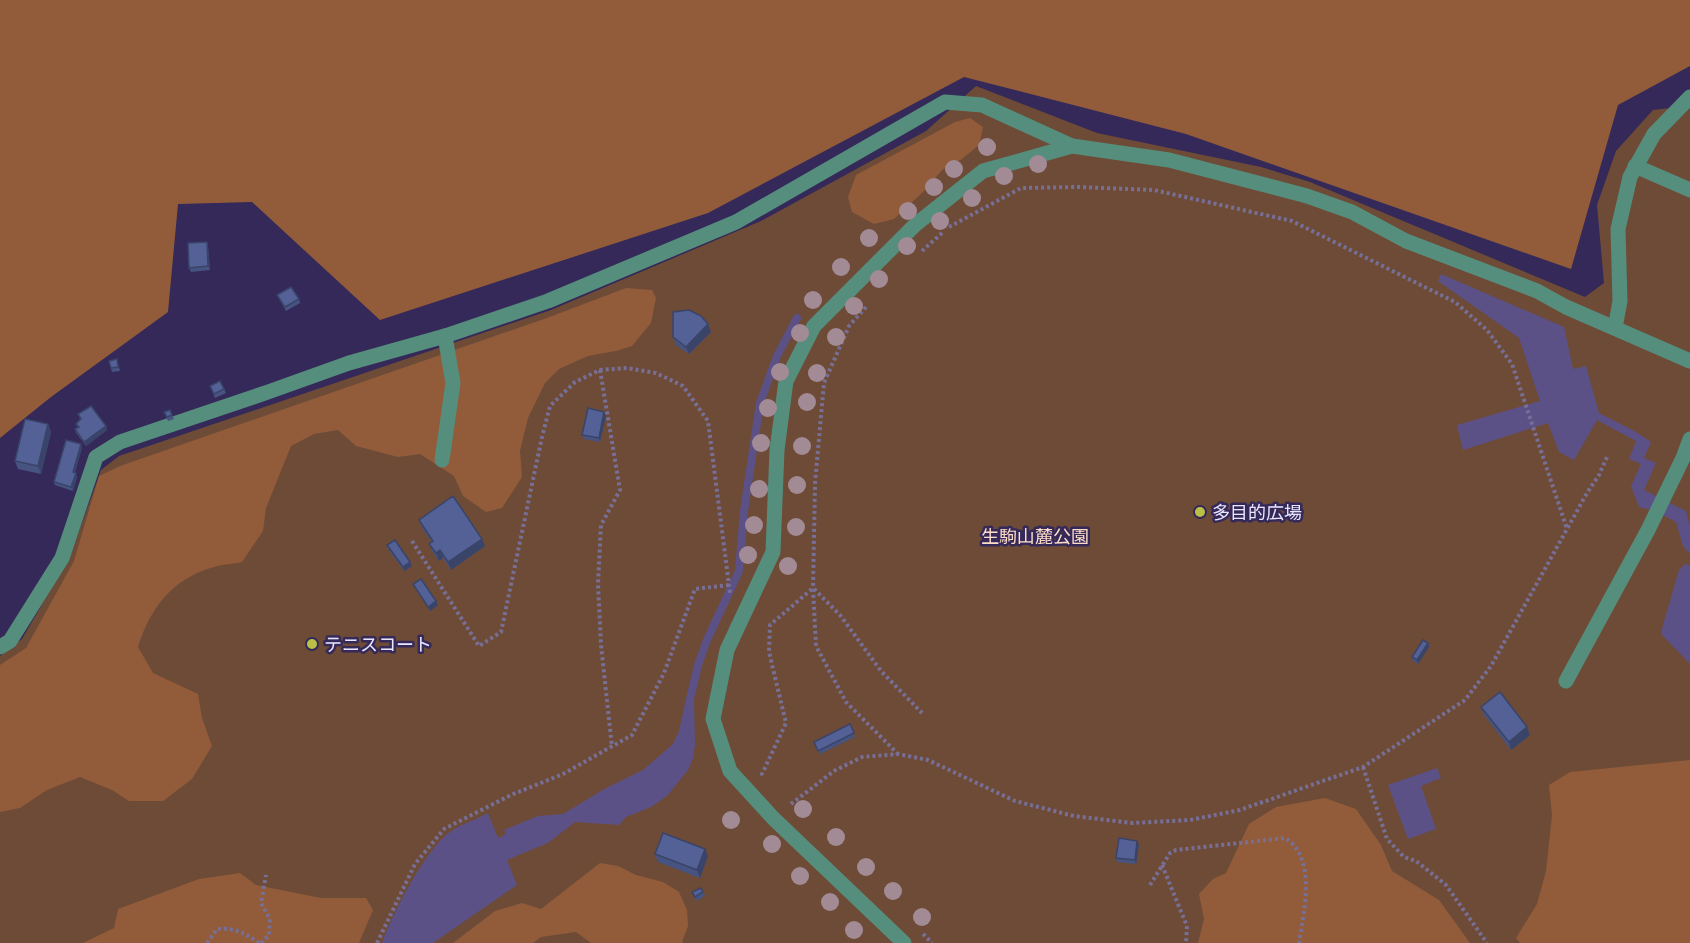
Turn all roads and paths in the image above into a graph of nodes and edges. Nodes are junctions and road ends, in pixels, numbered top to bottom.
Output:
1 (1690, 97) edge
2 (1072, 146) junction
3 (1635, 166) junction
4 (1690, 190) edge
5 (915, 256) dead end
6 (869, 303) dead end
7 (1615, 328) junction
8 (445, 336) junction
9 (1690, 361) edge
10 (600, 370) junction
11 (1690, 439) edge
12 (1607, 457) dead end
13 (442, 460) dead end
14 (1567, 529) junction
15 (412, 541) dead end
16 (729, 585) junction
17 (813, 588) junction
18 (730, 597) dead end
19 (0, 647) edge
20 (1566, 681) dead end
21 (922, 713) dead end
22 (612, 747) junction
23 (898, 754) junction
24 (1364, 766) junction
25 (762, 774) dead end
26 (791, 804) dead end
27 (1162, 865) junction
28 (266, 875) dead end
29 (1150, 885) dead end
30 (207, 943) edge
31 (260, 943) edge
32 (377, 943) edge
33 (904, 943) edge
34 (1186, 943) edge
35 (1299, 943) edge
36 (1487, 943) edge

1 - 3 street
2 - 7 street
2 - 8 street
2 - 33 street
3 - 4 street
3 - 7 street
5 - 14 path
6 - 17 path
7 - 9 street
8 - 13 street
8 - 19 street
10 - 15 path
10 - 16 path
10 - 22 path
11 - 20 street
12 - 14 path
14 - 24 path
16 - 18 path
16 - 22 path
17 - 21 path
17 - 23 path
17 - 25 path
22 - 32 path
23 - 24 path
23 - 26 path
24 - 36 path
27 - 29 path
27 - 34 path
27 - 35 path
28 - 31 path
30 - 31 path

